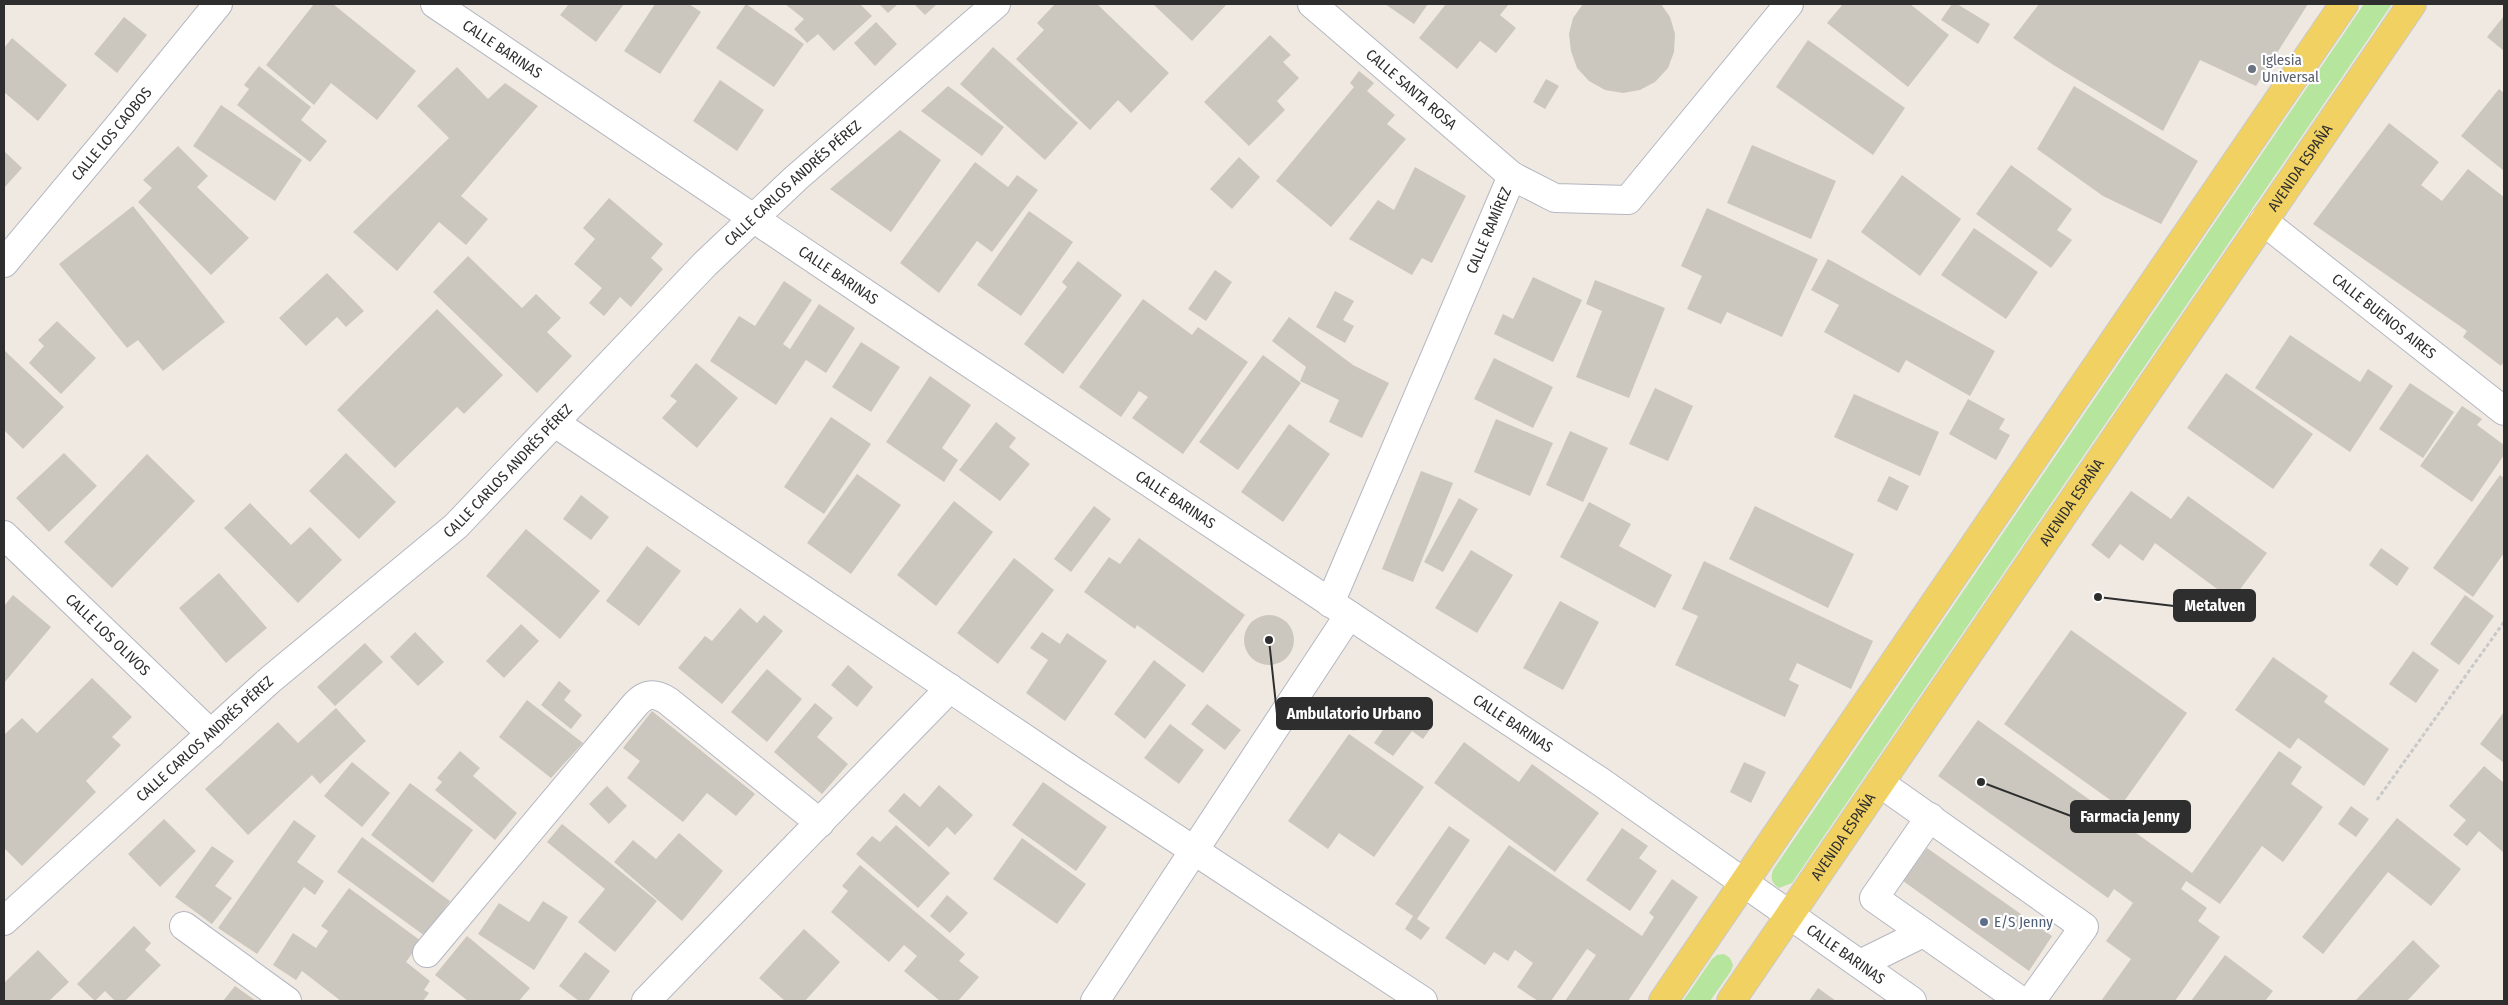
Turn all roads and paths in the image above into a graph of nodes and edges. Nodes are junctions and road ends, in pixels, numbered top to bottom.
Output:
1 (218, 4) edge
2 (435, 4) edge
3 (996, 4) edge
4 (1312, 4) edge
5 (1789, 4) edge
6 (2344, 4) edge
7 (2412, 4) edge
8 (1512, 176) junction
9 (753, 219) junction
10 (2263, 221) junction
11 (4, 263) edge
12 (2504, 410) edge
13 (554, 423) junction
14 (4, 535) edge
15 (1340, 609) junction
16 (2504, 622) edge
17 (950, 688) junction
18 (211, 734) junction
19 (1880, 783) junction
20 (2377, 800) dead end
21 (1930, 817) junction
22 (820, 823) junction
23 (1195, 851) junction
24 (1744, 882) junction
25 (1790, 915) junction
26 (4, 921) edge
27 (184, 926) dead end
28 (1923, 933) junction
29 (427, 953) dead end
30 (1860, 964) junction
31 (287, 1001) edge
32 (646, 1001) edge
33 (1094, 1001) edge
34 (1423, 1001) edge
35 (1663, 1001) edge
36 (1731, 1001) edge
37 (1912, 1001) edge
38 (2021, 1001) edge
39 (2032, 1001) edge

1 - 11 street, CALLE LOS CAOBOS
2 - 9 street, CALLE BARINAS
3 - 9 street, CALLE CARLOS ANDRÉS PÉREZ
4 - 8 street, CALLE SANTA ROSA
5 - 8 street, CALLE RAMÍREZ
6 - 24 main road
7 - 10 main road, AVENIDA ESPAÑA
8 - 15 street, CALLE RAMÍREZ
9 - 13 street, CALLE CARLOS ANDRÉS PÉREZ
9 - 15 street, CALLE BARINAS
10 - 12 street, CALLE BUENOS AIRES
10 - 19 main road, AVENIDA ESPAÑA
13 - 17 street
13 - 18 street, CALLE CARLOS ANDRÉS PÉREZ
14 - 18 street, CALLE LOS OLIVOS
15 - 23 street, CALLE RAMÍREZ
15 - 24 street, CALLE BARINAS
16 - 20 path
17 - 22 street
17 - 23 street
18 - 26 street, CALLE CARLOS ANDRÉS PÉREZ
19 - 21 street
19 - 25 main road, AVENIDA ESPAÑA
21 - 28 street
21 - 39 street
22 - 29 street
22 - 32 street
23 - 33 street, CALLE RAMÍREZ
23 - 34 street
24 - 25 street, CALLE BARINAS
24 - 35 main road
25 - 30 street, CALLE BARINAS
25 - 36 main road, AVENIDA ESPAÑA
27 - 31 street
28 - 30 street
28 - 38 street
30 - 37 street, CALLE BARINAS

